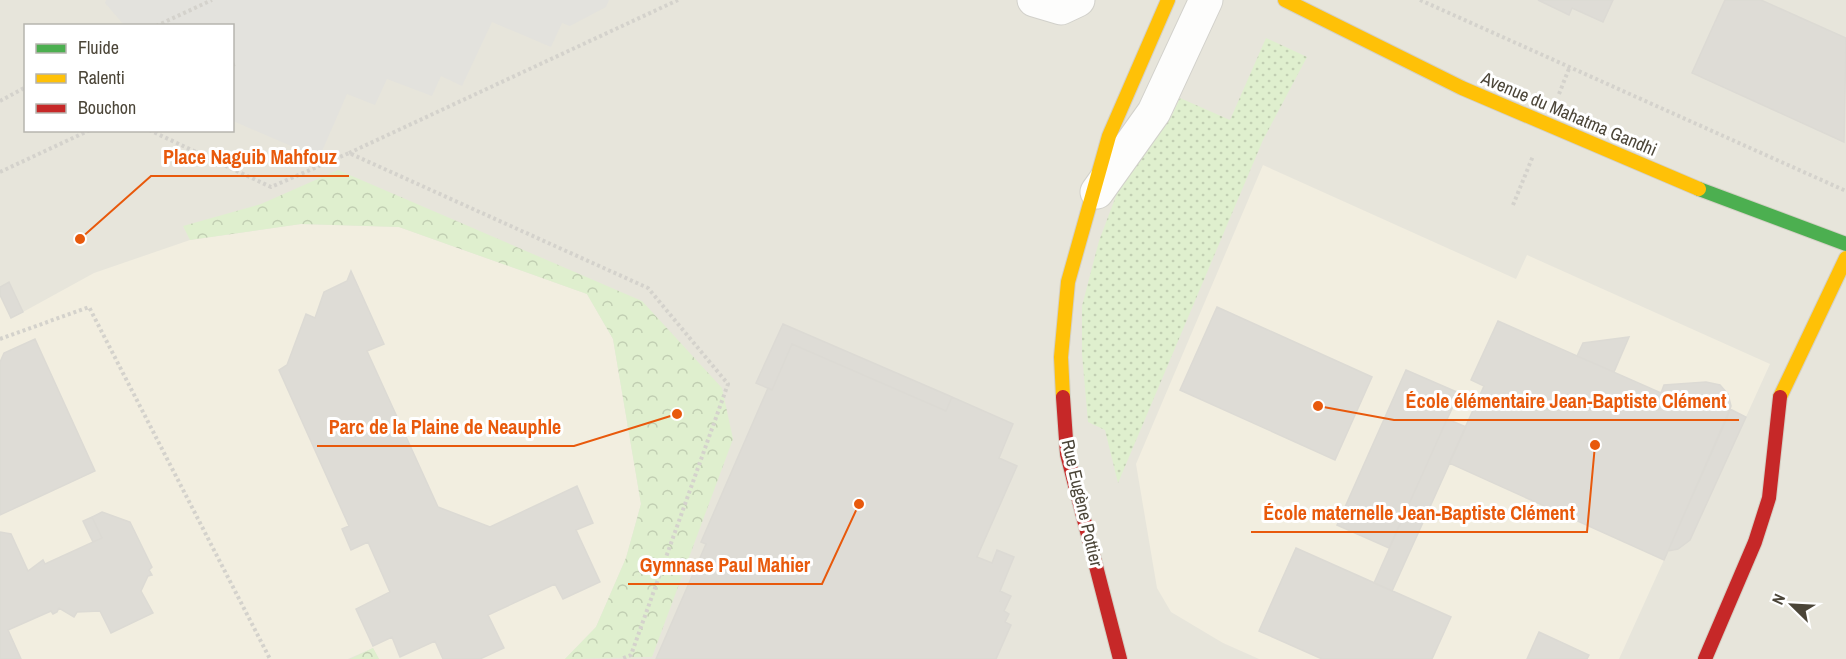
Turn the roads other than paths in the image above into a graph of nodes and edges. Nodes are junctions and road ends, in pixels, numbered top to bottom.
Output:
1 (1034, 0) edge
2 (1078, 0) edge
3 (1168, 0) edge
4 (1206, 0) edge
5 (1285, 0) edge
6 (1089, 204) junction
7 (1846, 244) edge
8 (1846, 258) edge
9 (1119, 659) edge
10 (1705, 659) edge

1 - 2 street
3 - 6 street, Rue Eugène Pottier
4 - 6 street, Rue Eugène Pottier
5 - 7 street, Avenue du Mahatma Gandhi
6 - 9 street, Rue Eugène Pottier
8 - 10 street

